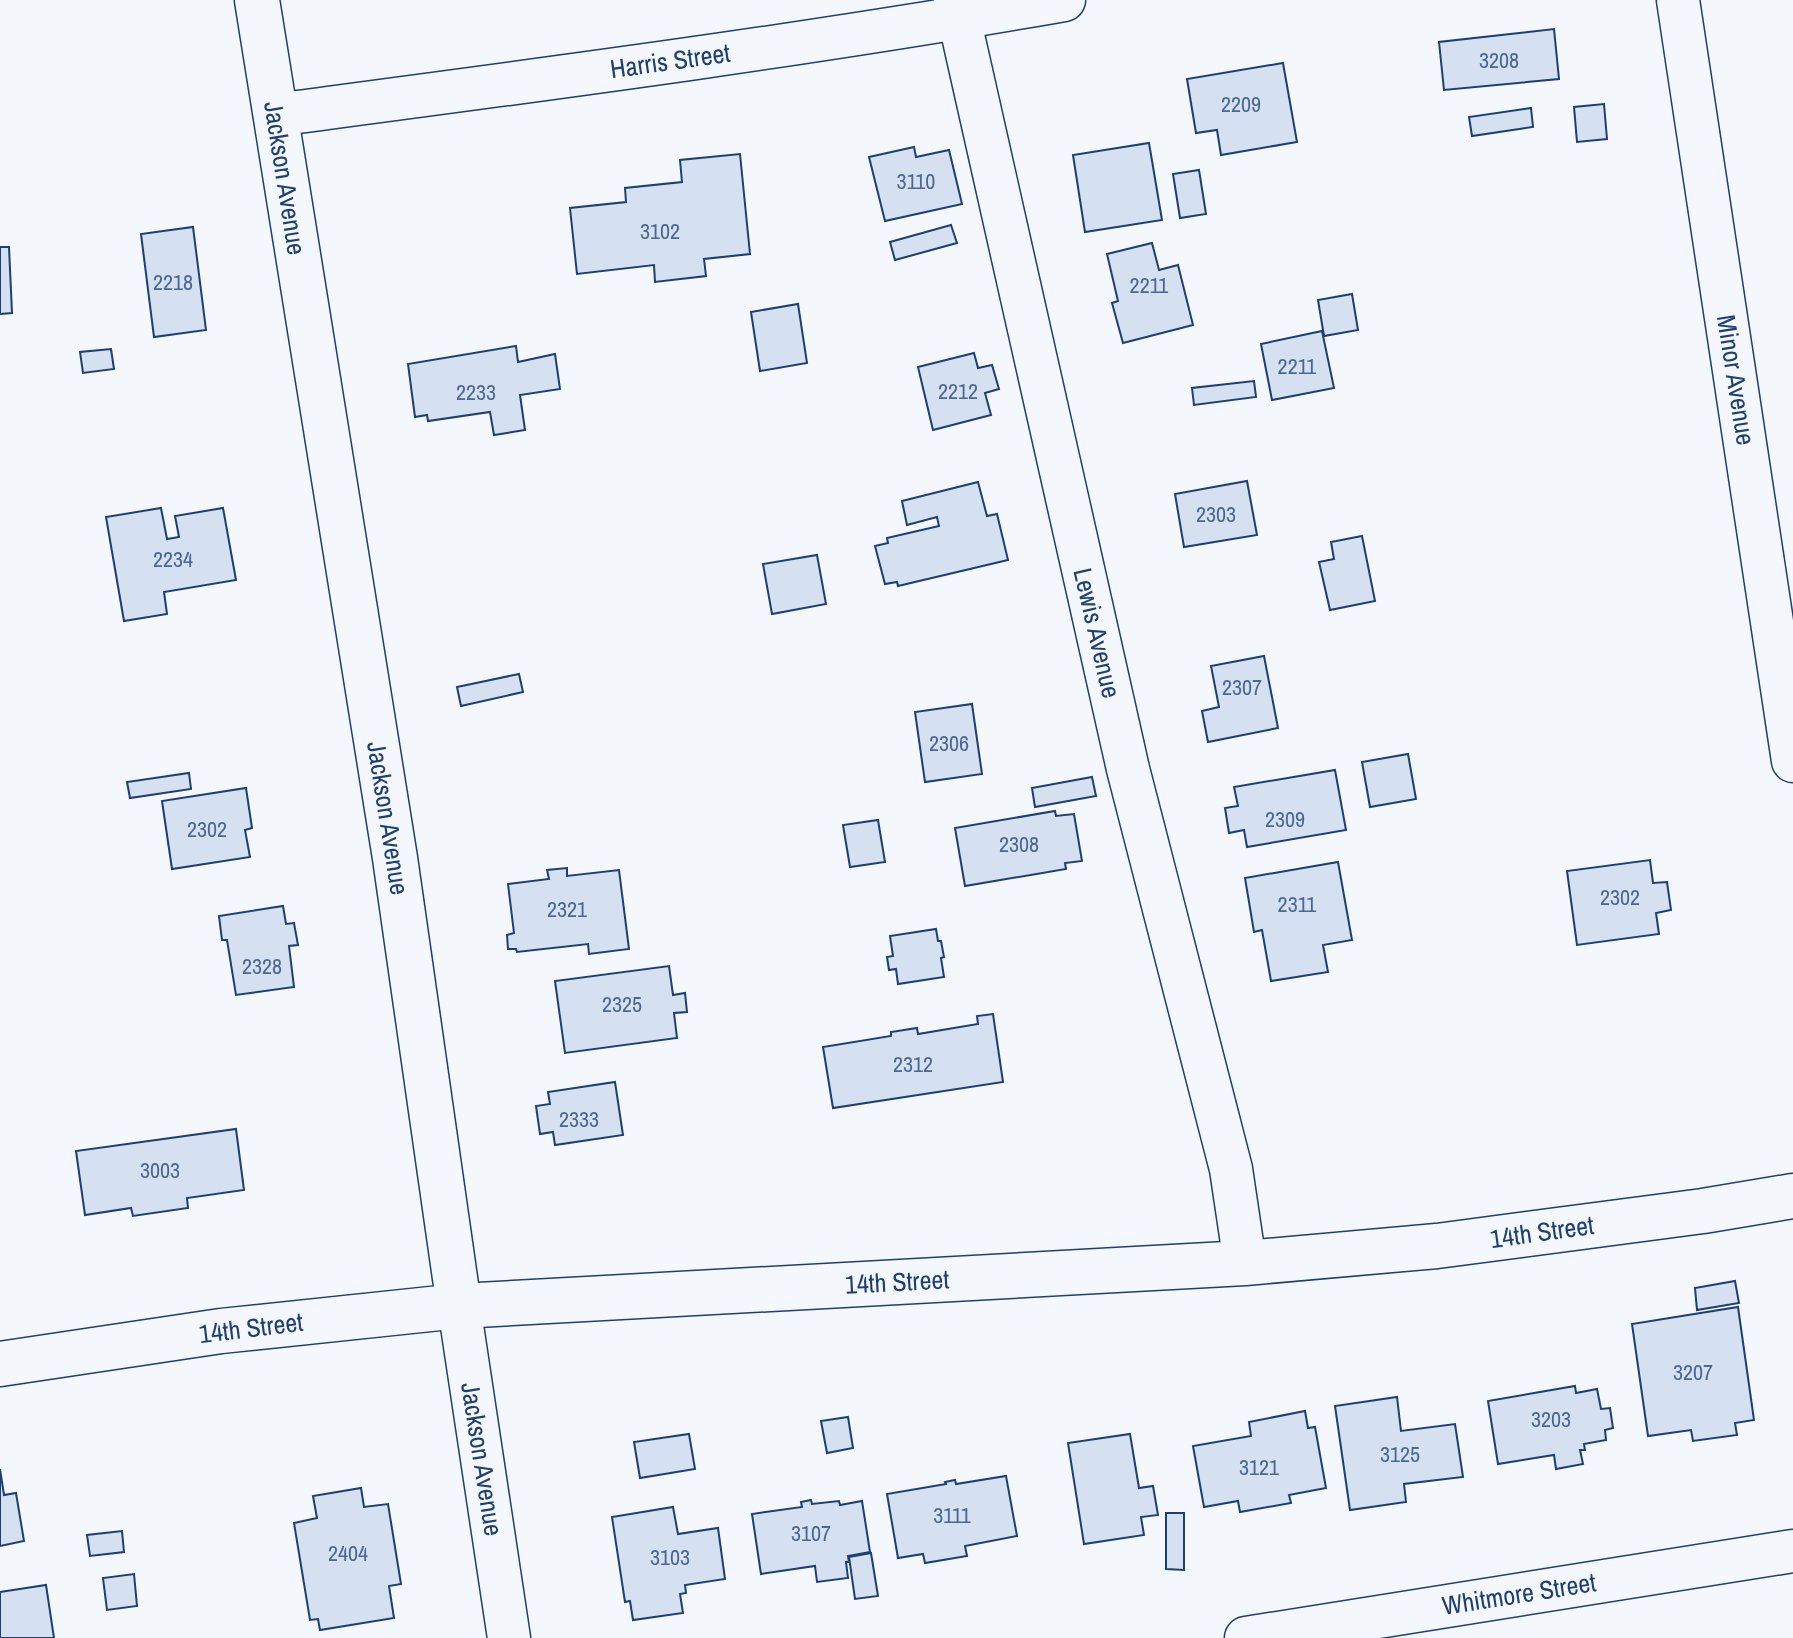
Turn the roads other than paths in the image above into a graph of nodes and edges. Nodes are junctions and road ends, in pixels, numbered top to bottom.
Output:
1 (257, 0) edge
2 (1064, 0) edge
3 (1678, 0) edge
4 (957, 9) edge
5 (275, 115) junction
6 (1793, 761) edge
7 (1793, 1196) edge
8 (1245, 1263) junction
9 (459, 1306) junction
10 (0, 1364) edge
11 (1793, 1551) edge
12 (509, 1638) edge
13 (1246, 1638) edge

1 - 5 street, Jackson Avenue
2 - 4 street, Harris Street
3 - 6 street, Minor Avenue
4 - 5 street, Harris Street
4 - 8 street, Lewis Avenue
5 - 9 street, Jackson Avenue
7 - 8 street, 14th Street
8 - 9 street, 14th Street
9 - 10 street, 14th Street
9 - 12 street, Jackson Avenue
11 - 13 street, Whitmore Street

